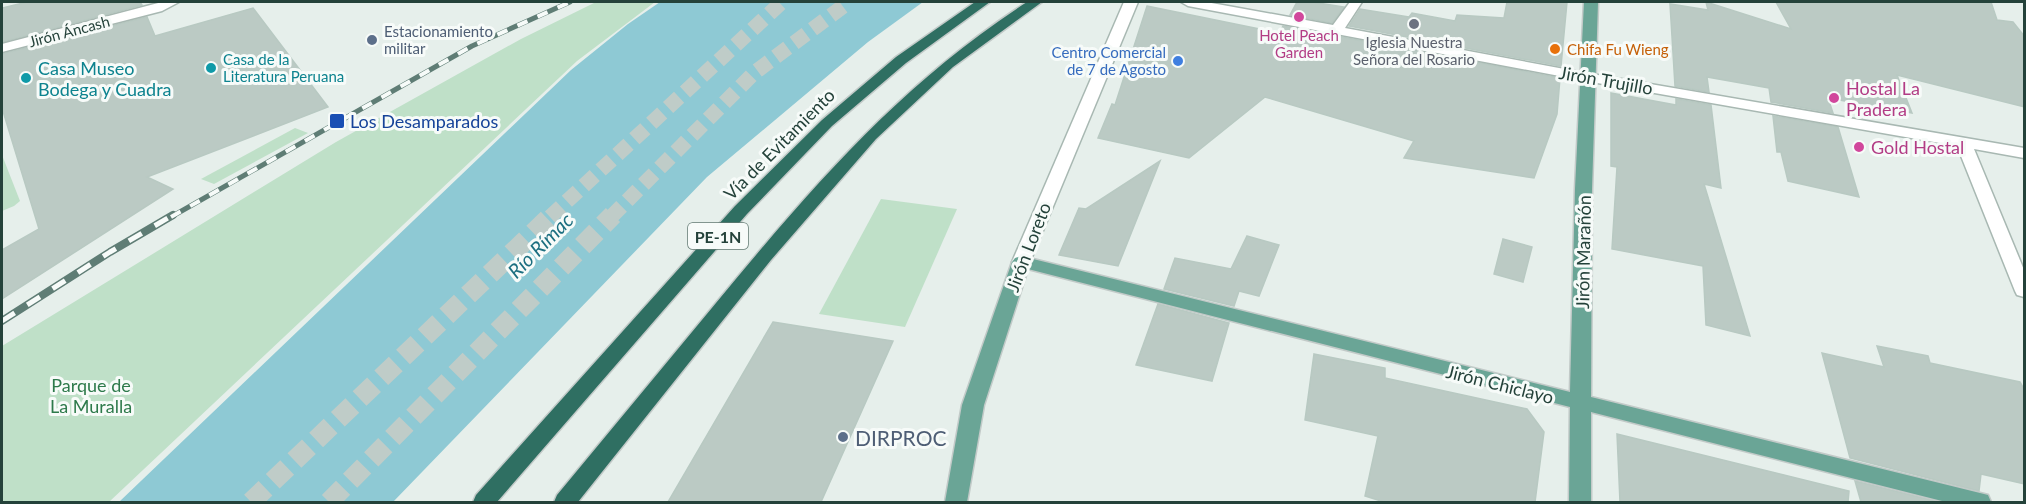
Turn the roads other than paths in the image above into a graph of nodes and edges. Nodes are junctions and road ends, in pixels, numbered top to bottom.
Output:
1 (172, 2) edge
2 (983, 2) edge
3 (1035, 2) edge
4 (1131, 2) edge
5 (1188, 2) edge
6 (1356, 2) edge
7 (1590, 2) edge
8 (1337, 30) junction
9 (2, 48) edge
10 (1586, 77) junction
11 (1963, 142) junction
12 (2025, 153) edge
13 (1021, 262) junction
14 (2025, 291) edge
15 (1579, 404) junction
16 (484, 502) edge
17 (566, 502) edge
18 (956, 502) edge
19 (1580, 502) edge
20 (1980, 502) edge

1 - 9 street, Jirón Áncash
2 - 16 highway, Vía de Evitamiento / PE-1N
3 - 17 highway, PE-1N
4 - 13 street, Jirón Loreto
5 - 8 street, Jirón Trujillo
6 - 8 street
7 - 10 main road, Jirón Marañón
8 - 10 street, Jirón Trujillo
10 - 11 street, Jirón Trujillo
10 - 15 main road, Jirón Marañón
11 - 12 street, Jirón Trujillo
11 - 14 street
13 - 15 main road, Jirón Chiclayo
13 - 18 main road, Jirón Loreto
15 - 19 main road, Jirón Marañón
15 - 20 main road, Jirón Chiclayo

